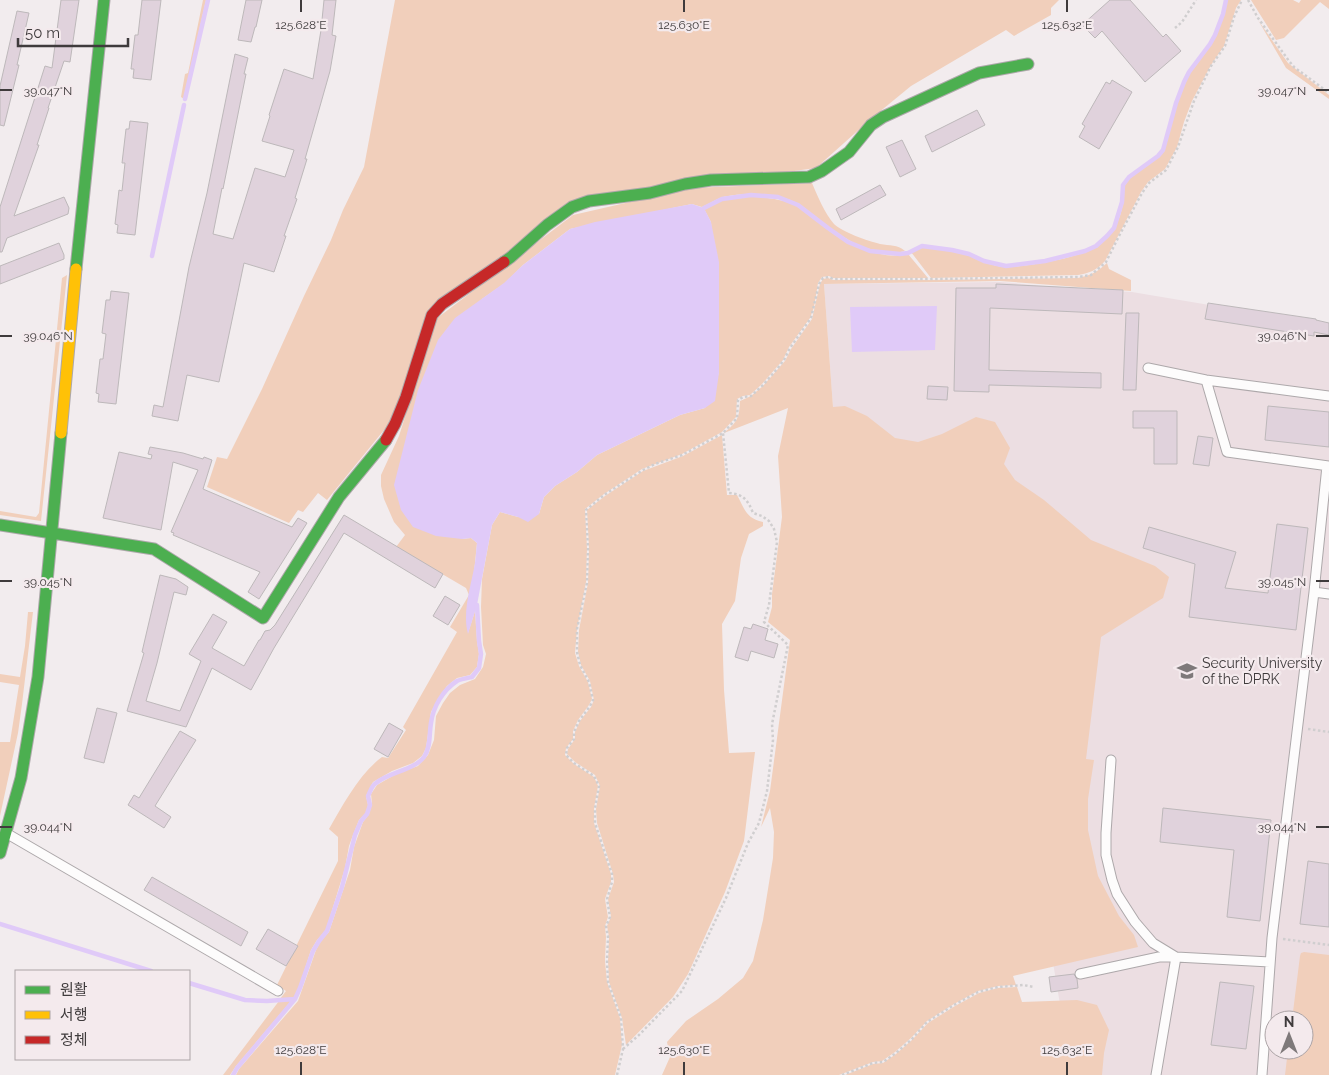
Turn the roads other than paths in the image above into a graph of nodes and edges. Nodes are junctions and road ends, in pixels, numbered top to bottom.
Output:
1 (104, 0) edge
2 (1028, 64) dead end
3 (1148, 368) dead end
4 (1206, 380) junction
5 (1329, 396) edge
6 (1328, 466) edge
7 (0, 525) edge
8 (51, 534) junction
9 (1314, 592) junction
10 (1329, 594) edge
11 (1111, 760) dead end
12 (6, 833) junction
13 (0, 853) edge
14 (1176, 957) junction
15 (1270, 962) junction
16 (1080, 974) dead end
17 (278, 991) dead end
18 (1156, 1075) edge
19 (1262, 1075) edge

1 - 8 street
2 - 8 street
3 - 4 lane
4 - 5 lane
4 - 6 lane
6 - 9 lane
7 - 8 street
8 - 12 street
9 - 10 lane
9 - 15 lane
11 - 14 lane
12 - 13 street
12 - 17 lane
14 - 15 lane
14 - 16 lane
14 - 18 lane
15 - 19 lane

